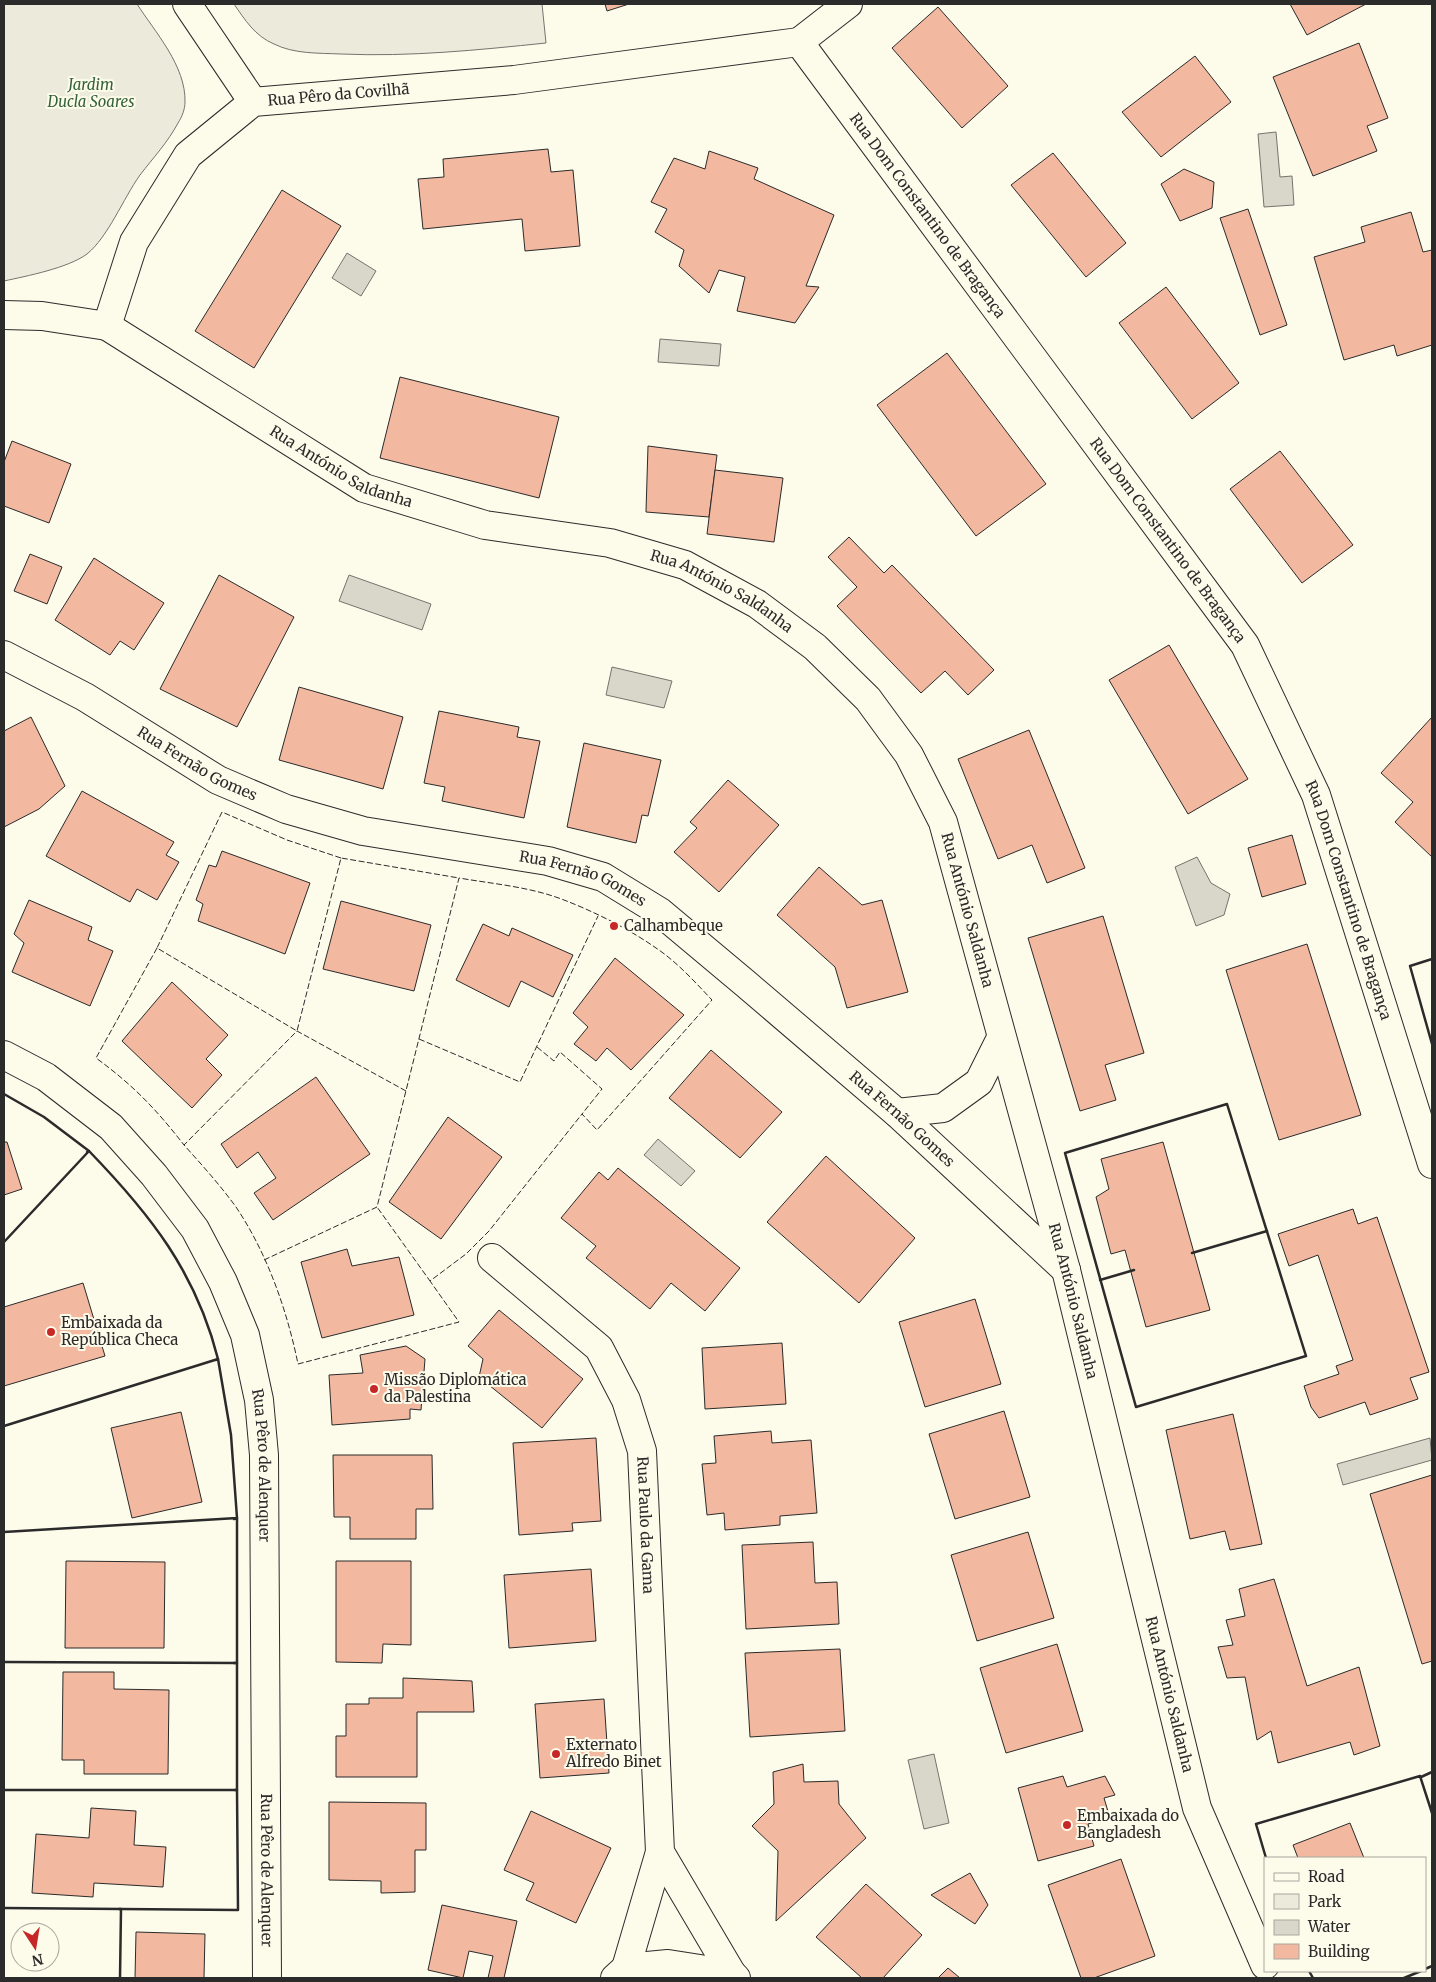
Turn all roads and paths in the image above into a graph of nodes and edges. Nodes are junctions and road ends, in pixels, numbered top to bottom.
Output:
1 (187, 4) edge
2 (848, 4) edge
3 (799, 42) junction
4 (253, 102) junction
5 (4, 315) edge
6 (107, 326) junction
7 (4, 655) edge
8 (1001, 1038) junction
9 (4, 1055) edge
10 (897, 1113) junction
11 (1432, 1164) edge
12 (492, 1258) dead end
13 (1066, 1270) junction
14 (660, 1852) junction
15 (1264, 1963) edge
16 (621, 1973) edge
17 (734, 1976) edge
18 (267, 1978) edge

1 - 4 street
2 - 3 street
3 - 4 street, Rua Pêro da Covilhã
3 - 11 street, Rua Dom Constantino de Bragança
4 - 6 street, Rua Pêro da Covilhã
5 - 6 street
6 - 8 street, Rua António Saldanha
7 - 10 street, Rua Fernão Gomes
8 - 10 street
8 - 13 street, Rua António Saldanha
9 - 18 street, Rua Pêro de Alenquer
10 - 13 street, Rua Fernão Gomes
12 - 14 street, Rua Paulo da Gama
13 - 15 street, Rua António Saldanha
14 - 16 street, Rua Paulo da Gama
14 - 17 street, Rua Paulo da Gama
16 - 17 street

